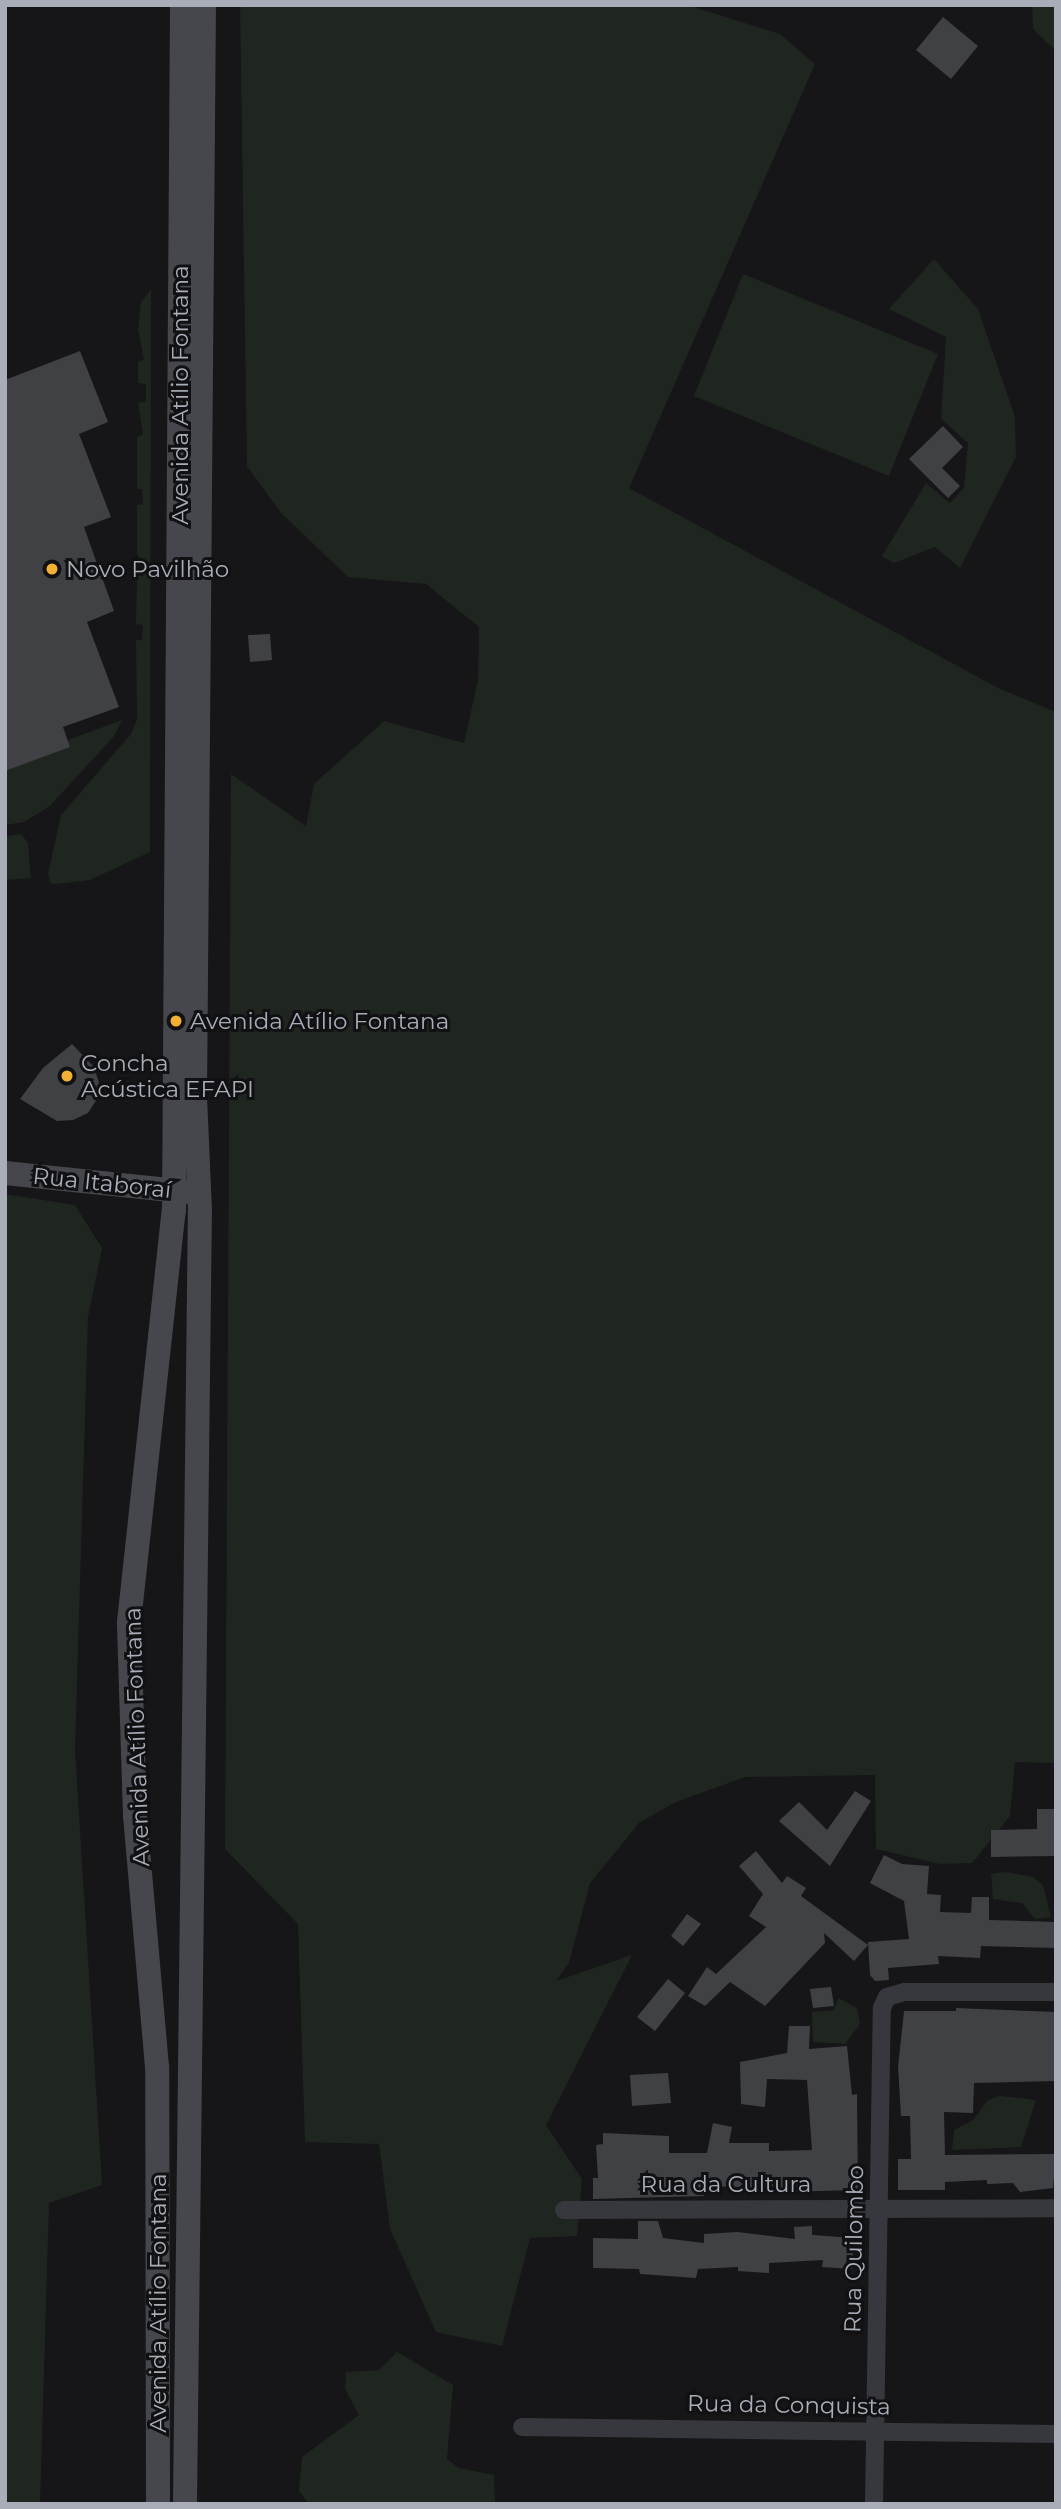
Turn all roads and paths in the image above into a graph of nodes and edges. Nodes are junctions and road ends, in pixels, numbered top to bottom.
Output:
1 (182, 5) edge
2 (204, 5) edge
3 (5, 1173) edge
4 (174, 1191) junction
5 (200, 1193) junction
6 (1056, 1992) edge
7 (879, 2208) junction
8 (1056, 2208) edge
9 (564, 2210) dead end
10 (522, 2427) dead end
11 (875, 2430) junction
12 (1056, 2434) edge
13 (158, 2504) edge
14 (185, 2504) edge
15 (874, 2504) edge

1 - 4 main road, Avenida Atílio Fontana
2 - 5 main road, Avenida Atílio Fontana
3 - 4 main road, Rua Itaboraí
4 - 5 main road, Rua Itaboraí
4 - 13 main road, Avenida Atílio Fontana
5 - 14 main road, Avenida Atílio Fontana
6 - 7 street, Rua Quilombo
7 - 8 street, Rua da Cultura
7 - 9 street, Rua da Cultura
7 - 11 street, Rua Quilombo
10 - 11 street, Rua da Conquista
11 - 12 street, Rua da Conquista
11 - 15 street, Rua Quilombo

